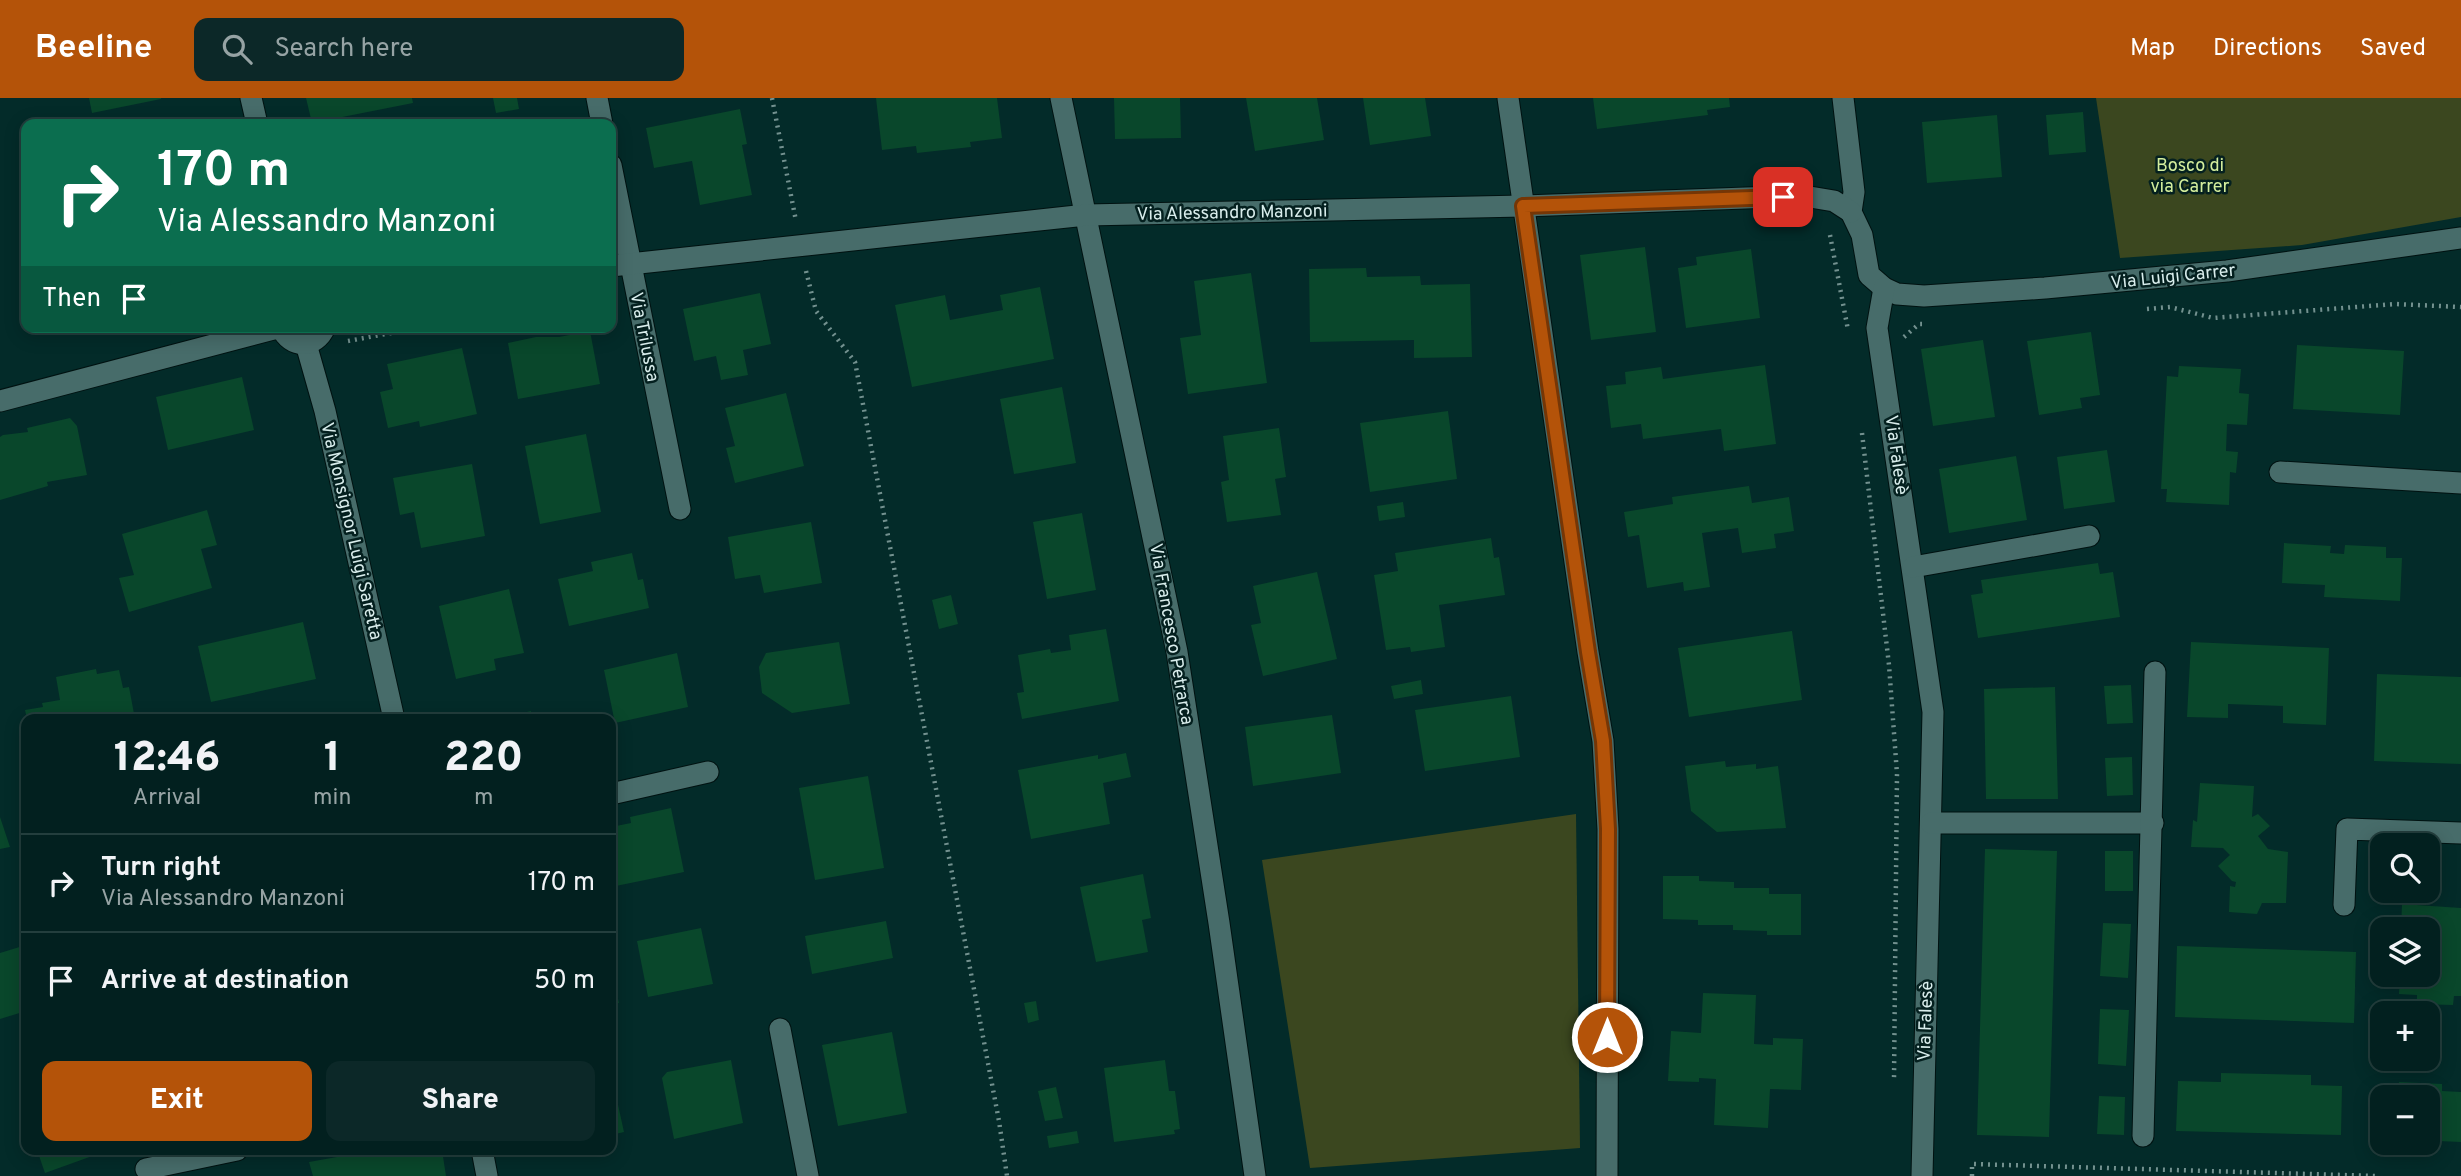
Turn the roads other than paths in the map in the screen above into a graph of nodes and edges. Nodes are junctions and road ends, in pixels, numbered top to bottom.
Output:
1 (251, 98) edge
2 (597, 98) edge
3 (1061, 98) edge
4 (1508, 98) edge
5 (1843, 98) edge
6 (256, 119) edge
7 (601, 119) edge
8 (1523, 206) junction
9 (1851, 212) junction
10 (616, 214) edge
11 (1086, 215) junction
12 (2461, 238) edge
13 (621, 264) edge
14 (1884, 288) junction
15 (258, 333) edge
16 (283, 333) edge
17 (321, 333) edge
18 (306, 344) junction
19 (0, 401) edge
20 (2280, 472) dead end
21 (2461, 483) edge
22 (680, 509) dead end
23 (2089, 536) dead end
24 (1913, 568) junction
25 (2155, 672) dead end
26 (393, 714) edge
27 (708, 772) dead end
28 (616, 793) edge
29 (1931, 823) junction
30 (2152, 823) junction
31 (2461, 833) edge
32 (2344, 905) dead end
33 (780, 1029) dead end
34 (2143, 1136) dead end
35 (212, 1155) edge
36 (483, 1155) edge
37 (146, 1168) dead end
38 (487, 1176) edge
39 (808, 1176) edge
40 (1255, 1176) edge
41 (1607, 1176) edge
42 (1922, 1176) edge

1 - 6 street
2 - 7 street
3 - 11 street, Via Francesco Petrarca
4 - 8 street
5 - 9 street
8 - 9 street, Via Alessandro Manzoni
8 - 11 street, Via Alessandro Manzoni
8 - 41 street
9 - 14 street
10 - 13 street, Via Trilussa
11 - 13 street, Via Alessandro Manzoni
11 - 40 street, Via Francesco Petrarca
12 - 14 street, Via Luigi Carrer
13 - 22 street, Via Trilussa
14 - 24 street, Via Falesè
15 - 19 street
16 - 18 street
17 - 18 street
18 - 26 street, Via Monsignor Luigi Saretta
20 - 21 street
23 - 24 street
24 - 29 street, Via Falesè
25 - 30 street
27 - 28 street
29 - 30 street
29 - 42 street, Via Falesè
30 - 34 street
31 - 32 street
33 - 39 street
35 - 37 street
36 - 38 street

